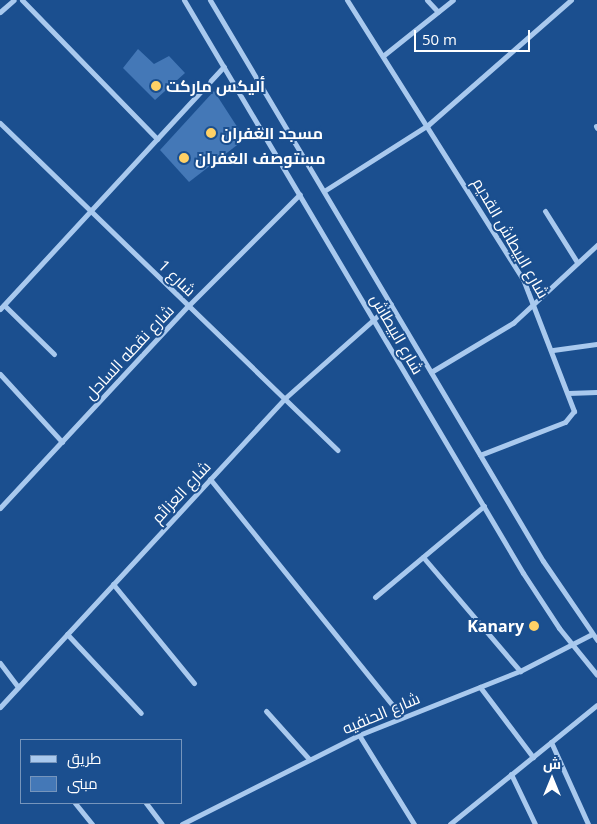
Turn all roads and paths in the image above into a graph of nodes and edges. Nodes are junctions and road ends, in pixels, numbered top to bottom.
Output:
1 (14, 0) edge
2 (22, 0) edge
3 (184, 0) edge
4 (210, 0) edge
5 (347, 0) edge
6 (427, 0) edge
7 (452, 0) edge
8 (571, 0) edge
9 (0, 12) edge
10 (438, 12) junction
11 (384, 55) junction
12 (224, 66) junction
13 (0, 123) edge
14 (428, 124) junction
15 (157, 139) junction
16 (324, 191) junction
17 (300, 194) junction
18 (91, 211) junction
19 (545, 211) dead end
20 (597, 245) edge
21 (577, 262) junction
22 (535, 303) junction
23 (391, 304) junction
24 (188, 306) junction
25 (2, 307) edge
26 (374, 319) junction
27 (597, 344) edge
28 (553, 350) junction
29 (54, 354) dead end
30 (431, 372) junction
31 (0, 374) edge
32 (597, 392) edge
33 (568, 393) junction
34 (284, 399) junction
35 (62, 442) junction
36 (337, 450) dead end
37 (480, 455) junction
38 (210, 479) junction
39 (484, 506) junction
40 (0, 508) edge
41 (423, 557) junction
42 (114, 584) junction
43 (375, 597) dead end
44 (67, 634) junction
45 (592, 634) junction
46 (597, 640) edge
47 (572, 646) junction
48 (0, 663) edge
49 (520, 671) junction
50 (597, 675) edge
51 (194, 683) dead end
52 (18, 687) junction
53 (480, 687) junction
54 (597, 705) edge
55 (0, 706) edge
56 (266, 711) dead end
57 (141, 713) dead end
58 (402, 717) junction
59 (359, 735) junction
60 (551, 742) junction
61 (533, 757) junction
62 (309, 759) junction
63 (511, 774) junction
64 (76, 804) edge
65 (147, 804) edge
66 (92, 824) edge
67 (162, 824) edge
68 (182, 824) edge
69 (414, 824) edge
70 (450, 824) edge
71 (535, 824) edge
72 (588, 824) edge

1 - 9 street
2 - 15 street
3 - 12 street, شارع البيطاش
4 - 16 street, شارع البيطاش
5 - 11 street, شارع البيطاش القديم
6 - 10 street
7 - 10 street
8 - 14 street
10 - 11 street
11 - 14 street, شارع البيطاش القديم
12 - 15 street
12 - 17 street, شارع البيطاش
13 - 18 street, شارع 1
14 - 16 street
14 - 22 street, شارع البيطاش القديم
15 - 18 street
16 - 23 street, شارع البيطاش
17 - 24 street, شارع نقطه الساحل
17 - 26 street, شارع البيطاش
18 - 24 street, شارع 1
18 - 25 street
19 - 21 street
20 - 21 street
21 - 22 street
22 - 28 street, شارع البيطاش القديم
22 - 30 street
23 - 26 street, شارع العزائم
23 - 30 street, شارع البيطاش
24 - 34 street, شارع 1
24 - 35 street, شارع نقطه الساحل
25 - 29 street
26 - 34 street, شارع العزائم
26 - 39 street, شارع البيطاش
27 - 28 street
28 - 33 street, شارع البيطاش القديم
30 - 37 street, شارع البيطاش
31 - 35 street
32 - 33 street
33 - 37 street, شارع البيطاش القديم
34 - 36 street, شارع 1
34 - 38 street, شارع العزائم
35 - 40 street, شارع نقطه الساحل
37 - 45 street, شارع البيطاش
38 - 42 street, شارع العزائم
38 - 58 street
39 - 41 street
39 - 47 street, شارع البيطاش
41 - 43 street
41 - 49 street
42 - 44 street, شارع العزائم
42 - 51 street
44 - 52 street, شارع العزائم
44 - 57 street
45 - 46 street, شارع البيطاش
45 - 47 street, شارع الحنفيه
47 - 49 street, شارع الحنفيه
47 - 50 street, شارع البيطاش
48 - 52 street
49 - 53 street, شارع الحنفيه
52 - 55 street, شارع العزائم
53 - 58 street, شارع الحنفيه
53 - 61 street
54 - 60 street
56 - 62 street
58 - 59 street, شارع الحنفيه
59 - 62 street, شارع الحنفيه
59 - 69 street
60 - 61 street
60 - 72 street
61 - 63 street
62 - 68 street, شارع الحنفيه
63 - 70 street
63 - 71 street
64 - 66 street
65 - 67 street

